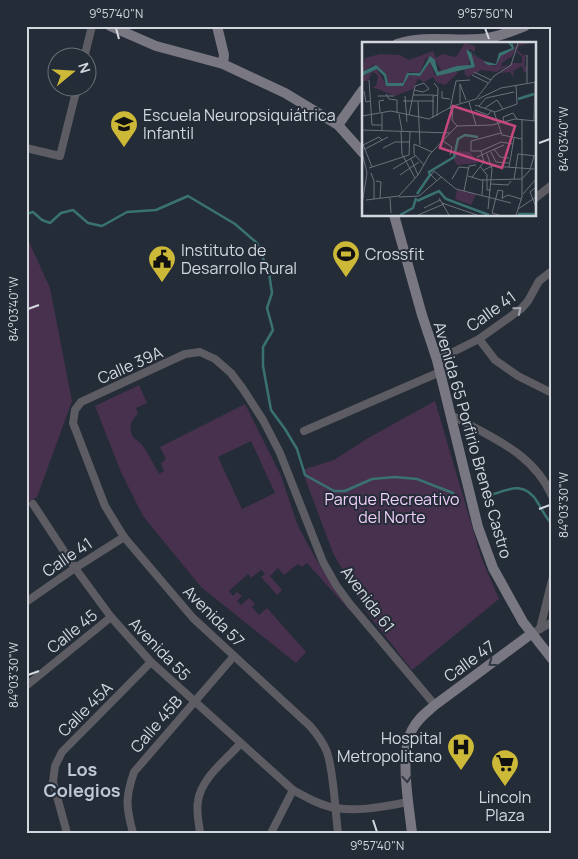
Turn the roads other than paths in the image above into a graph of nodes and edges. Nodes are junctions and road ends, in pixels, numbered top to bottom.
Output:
1 (92, 26) edge
2 (110, 26) edge
3 (217, 26) edge
4 (525, 26) edge
5 (463, 41) edge
6 (404, 42) edge
7 (222, 44) junction
8 (86, 48) edge
9 (203, 59) junction
10 (224, 64) junction
11 (362, 91) edge
12 (74, 98) edge
13 (338, 125) junction
14 (26, 148) edge
15 (362, 153) edge
16 (552, 185) edge
17 (536, 197) edge
18 (394, 216) edge
19 (552, 271) edge
20 (478, 339) junction
21 (200, 352) joint
22 (436, 360) junction
23 (440, 372) junction
24 (552, 393) edge
25 (75, 410) joint
26 (450, 415) junction
27 (304, 431) dead end
28 (552, 496) edge
29 (33, 504) dead end
30 (124, 537) junction
31 (74, 568) junction
32 (552, 580) edge
33 (26, 602) edge
34 (111, 617) junction
35 (552, 622) edge
36 (536, 632) junction
37 (234, 656) junction
38 (552, 659) edge
39 (151, 662) junction
40 (26, 686) edge
41 (194, 702) junction
42 (435, 705) junction
43 (240, 744) junction
44 (293, 790) junction
45 (409, 802) junction
46 (335, 808) junction
47 (67, 833) edge
48 (134, 833) edge
49 (200, 833) edge
50 (271, 833) edge
51 (338, 833) edge
52 (412, 833) edge

1 - 8 street
2 - 9 main road
3 - 7 main road
4 - 5 main road
5 - 6 main road
7 - 9 main road
7 - 10 main road
9 - 10 main road
10 - 13 main road
11 - 13 main road
12 - 14 street
13 - 15 main road
16 - 17 street
18 - 22 main road, Avenida 65 Porfirio Brenes Castro
20 -> 19 street, Calle 41
20 - 22 street, Calle 41
20 - 24 street
21 - 25 street, Calle 39A
21 - 42 street, Avenida 61
22 - 23 main road, Avenida 65 Porfirio Brenes Castro
23 - 26 main road, Avenida 65 Porfirio Brenes Castro
23 - 27 street
25 - 30 street, Avenida 57
26 - 28 street
26 - 36 main road, Avenida 65 Porfirio Brenes Castro
29 - 31 street, Avenida 55
30 - 31 street, Calle 41
30 - 37 street, Avenida 57
31 - 33 street, Calle 41
31 - 34 street, Avenida 55
32 - 36 street
34 - 39 street, Avenida 55
34 - 40 street, Calle 45
35 - 36 street, Calle 47
36 - 38 main road, Avenida 65 Porfirio Brenes Castro
36 -> 42 main road, Calle 47
37 - 41 street, Calle 45B
37 - 46 street, Avenida 57
39 - 41 street, Avenida 55
39 - 47 street, Calle 45A
41 - 43 street, Avenida 55
41 - 48 street, Calle 45B
42 -> 45 main road, Calle 47
43 - 44 street, Avenida 55
43 - 49 street
44 - 46 street, Avenida 55
44 - 50 street
45 - 46 street, Avenida 55
45 - 52 main road
46 - 51 street, Avenida 57

